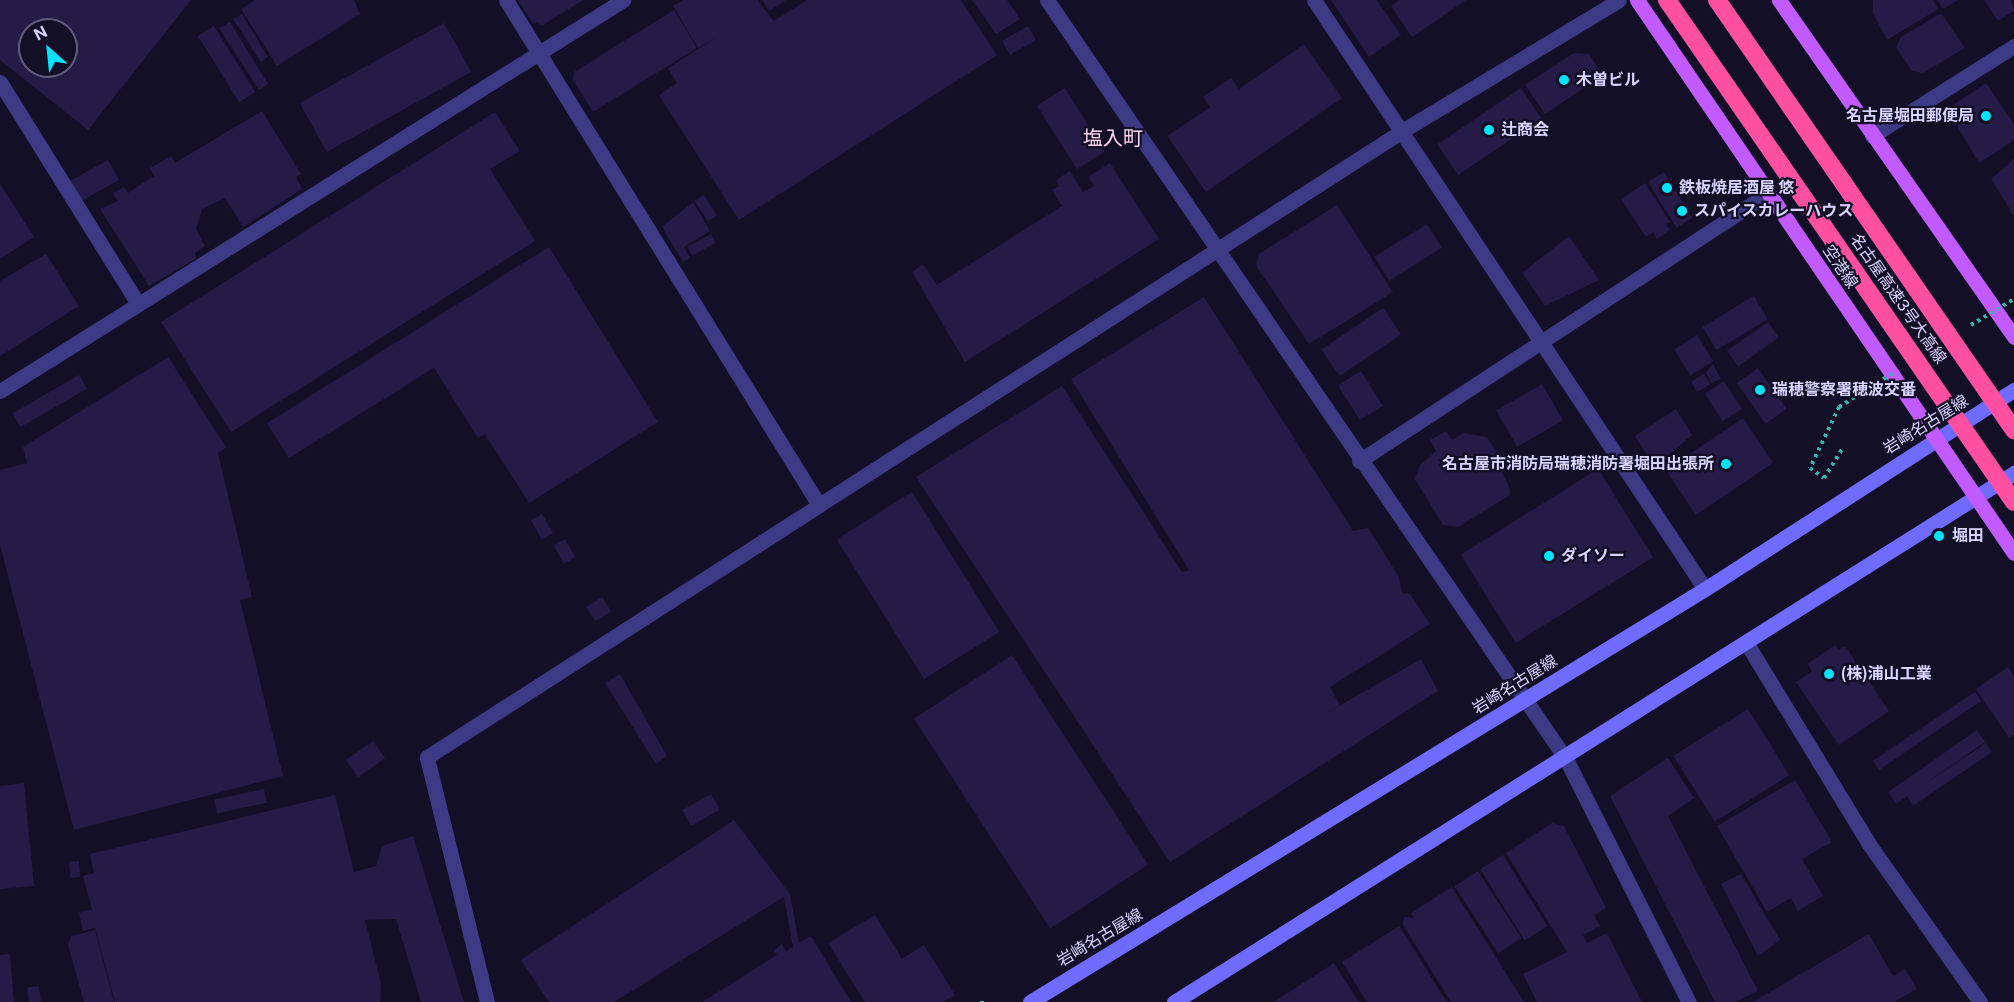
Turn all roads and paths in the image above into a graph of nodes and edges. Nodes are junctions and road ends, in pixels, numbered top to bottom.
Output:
1 (506, 0) edge
2 (623, 0) edge
3 (1047, 0) edge
4 (1314, 0) edge
5 (1618, 0) edge
6 (1637, 0) edge
7 (1667, 0) edge
8 (1717, 0) edge
9 (1779, 0) edge
10 (2014, 46) edge
11 (539, 53) junction
12 (0, 82) edge
13 (1402, 131) junction
14 (1872, 136) junction
15 (1768, 193) junction
16 (1216, 251) junction
17 (138, 304) junction
18 (2014, 337) edge
19 (1539, 343) junction
20 (2014, 390) edge
21 (0, 391) edge
22 (1839, 407) dead end
23 (2014, 430) edge
24 (1937, 439) junction
25 (1842, 449) dead end
26 (1359, 461) junction
27 (2014, 473) edge
28 (1974, 498) junction
29 (2014, 502) edge
30 (819, 505) junction
31 (2014, 553) edge
32 (1705, 589) junction
33 (1747, 644) junction
34 (1524, 701) junction
35 (1566, 759) junction
36 (488, 1002) edge
37 (1030, 1002) edge
38 (1174, 1002) edge
39 (1689, 1002) edge
40 (1980, 1002) edge

1 - 11 street
2 - 11 street
3 - 16 street
4 - 13 street
5 - 13 street
6 - 15 main road, 空港線
7 - 29 highway, 名古屋高速3号大高線, bridge
8 - 23 highway, 名古屋高速3号大高線, bridge
9 - 14 main road
10 - 14 street
11 - 17 street
11 - 30 street
12 - 17 street
13 - 16 street
13 - 19 street
14 - 18 main road
15 - 19 street
15 - 24 main road, 空港線
16 - 26 street
16 - 30 street
17 - 21 street
19 - 26 street
19 - 32 street
20 - 24 main road, 岩崎名古屋線
22 - 25 path
24 - 28 main road, 空港線
24 - 32 main road, 岩崎名古屋線
26 - 34 street
27 - 28 main road
28 - 31 main road, 空港線
28 - 33 main road
30 - 36 street
32 - 34 main road, 岩崎名古屋線
33 - 35 main road
33 - 40 street
34 - 35 street
34 - 37 main road, 岩崎名古屋線
35 - 38 main road
35 - 39 street

